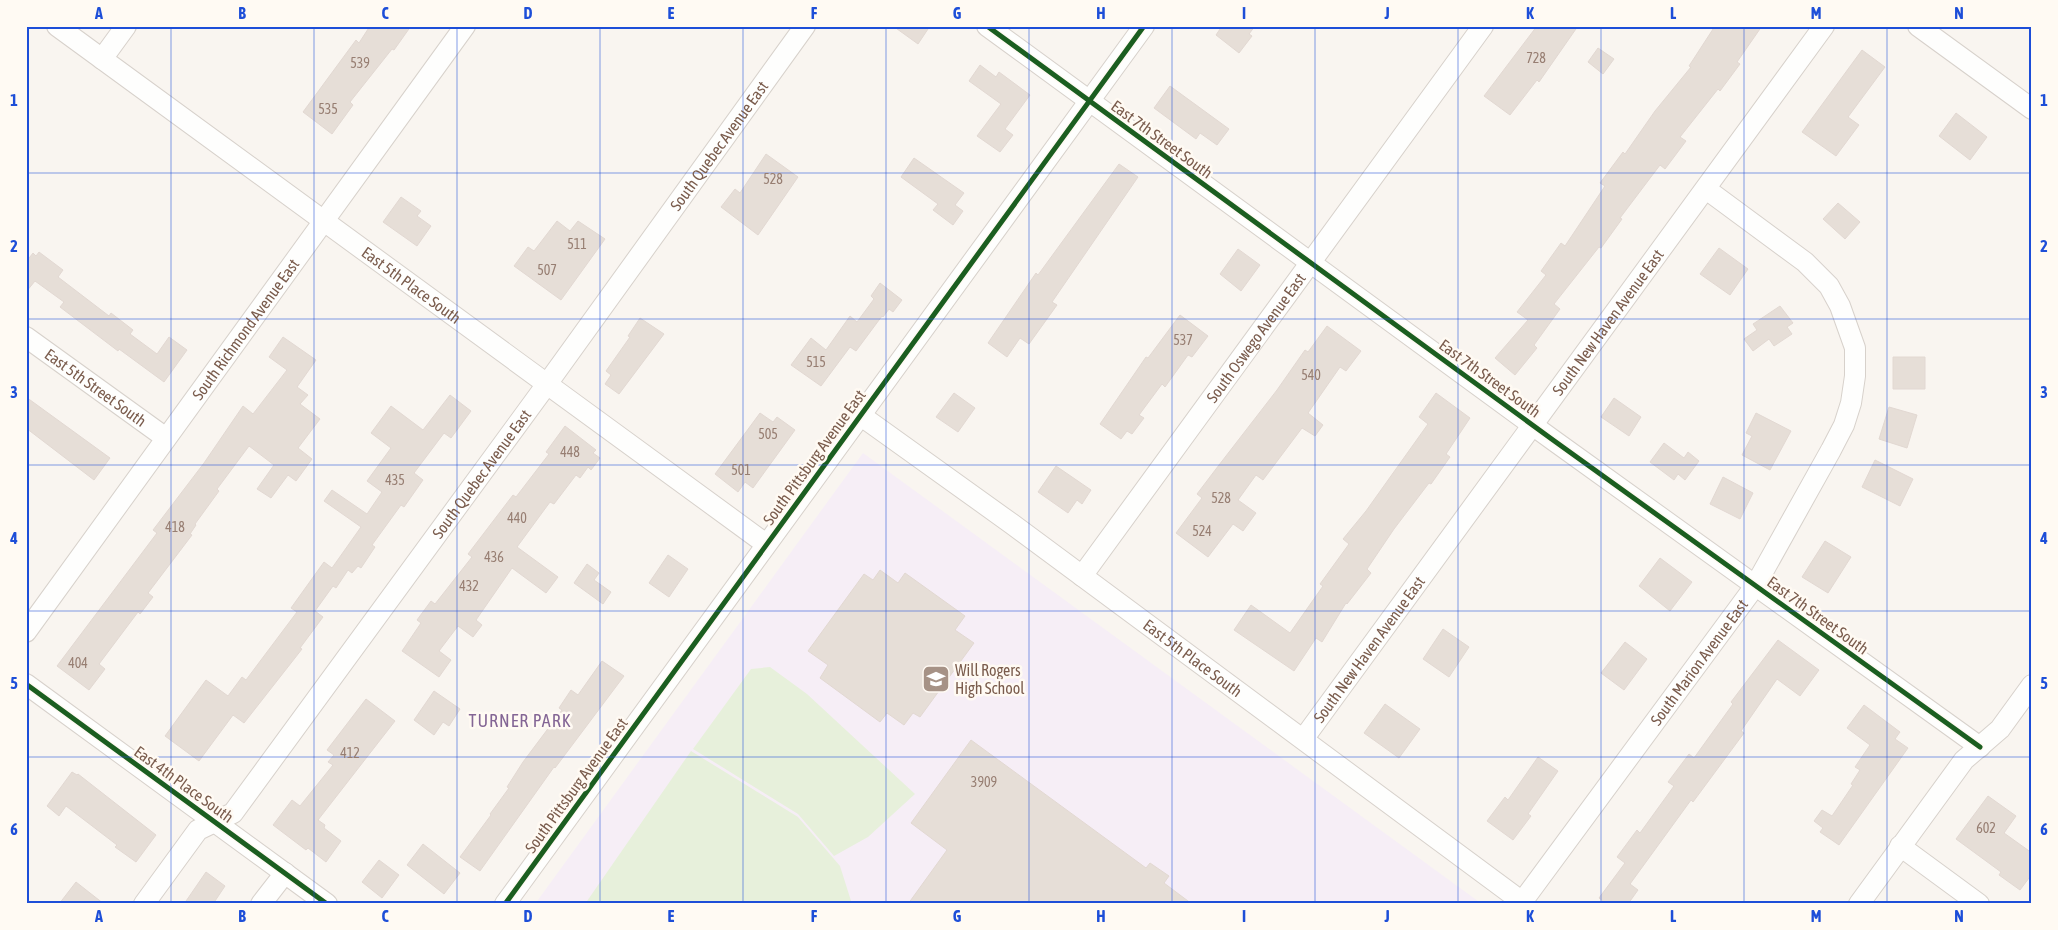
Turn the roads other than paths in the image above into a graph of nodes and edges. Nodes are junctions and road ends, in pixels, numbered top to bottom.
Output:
1 (57, 26) edge
2 (126, 26) edge
3 (465, 26) edge
4 (805, 26) edge
5 (987, 26) edge
6 (1144, 26) edge
7 (1484, 26) edge
8 (1824, 26) edge
9 (1918, 26) edge
10 (102, 59) junction
11 (1089, 102) junction
12 (2032, 108) edge
13 (1706, 189) junction
14 (324, 221) junction
15 (1311, 262) junction
16 (26, 337) edge
17 (547, 384) junction
18 (860, 416) junction
19 (1532, 425) junction
20 (166, 438) junction
21 (766, 544) junction
22 (1082, 576) junction
23 (1755, 586) junction
24 (26, 632) edge
25 (26, 684) edge
26 (2032, 685) edge
27 (1304, 738) junction
28 (1980, 747) junction
29 (215, 822) junction
30 (1900, 846) junction
31 (285, 873) junction
32 (1524, 903) edge
33 (144, 904) edge
34 (261, 904) edge
35 (327, 904) edge
36 (505, 904) edge
37 (1859, 904) edge
38 (1979, 904) edge

1 - 10 street, East 5th Place South
2 - 10 street
3 - 14 street, South Richmond Avenue East
4 - 17 street, South Quebec Avenue East
5 - 11 street, East 7th Street South
6 - 11 street, South Pittsburg Avenue East
7 - 15 street, South Oswego Avenue East
8 - 13 street, South New Haven Avenue East
9 - 12 street
10 - 14 street, East 5th Place South
11 - 15 street, East 7th Street South
11 - 18 street, South Pittsburg Avenue East
13 - 19 street, South New Haven Avenue East
13 - 23 street, South Marion Avenue East
14 - 17 street, East 5th Place South
14 - 20 street, South Richmond Avenue East
15 - 19 street, East 7th Street South
15 - 22 street, South Oswego Avenue East
16 - 20 street, East 5th Street South
17 - 21 street, East 5th Place South
17 - 29 street, South Quebec Avenue East
18 - 21 street, South Pittsburg Avenue East
18 - 22 street, East 5th Place South
19 - 23 street, East 7th Street South
19 - 27 street, South New Haven Avenue East
20 - 24 street, South Richmond Avenue East
21 - 36 street, South Pittsburg Avenue East
22 - 27 street, East 5th Place South
23 - 28 street, East 7th Street South
23 - 32 street, South Marion Avenue East
25 - 29 street, East 4th Place South
26 - 28 street
27 - 32 street, East 5th Place South
28 - 30 street
29 - 31 street, East 4th Place South
29 - 33 street, South Quebec Avenue East
30 - 37 street
30 - 38 street
31 - 34 street
31 - 35 street, East 4th Place South

